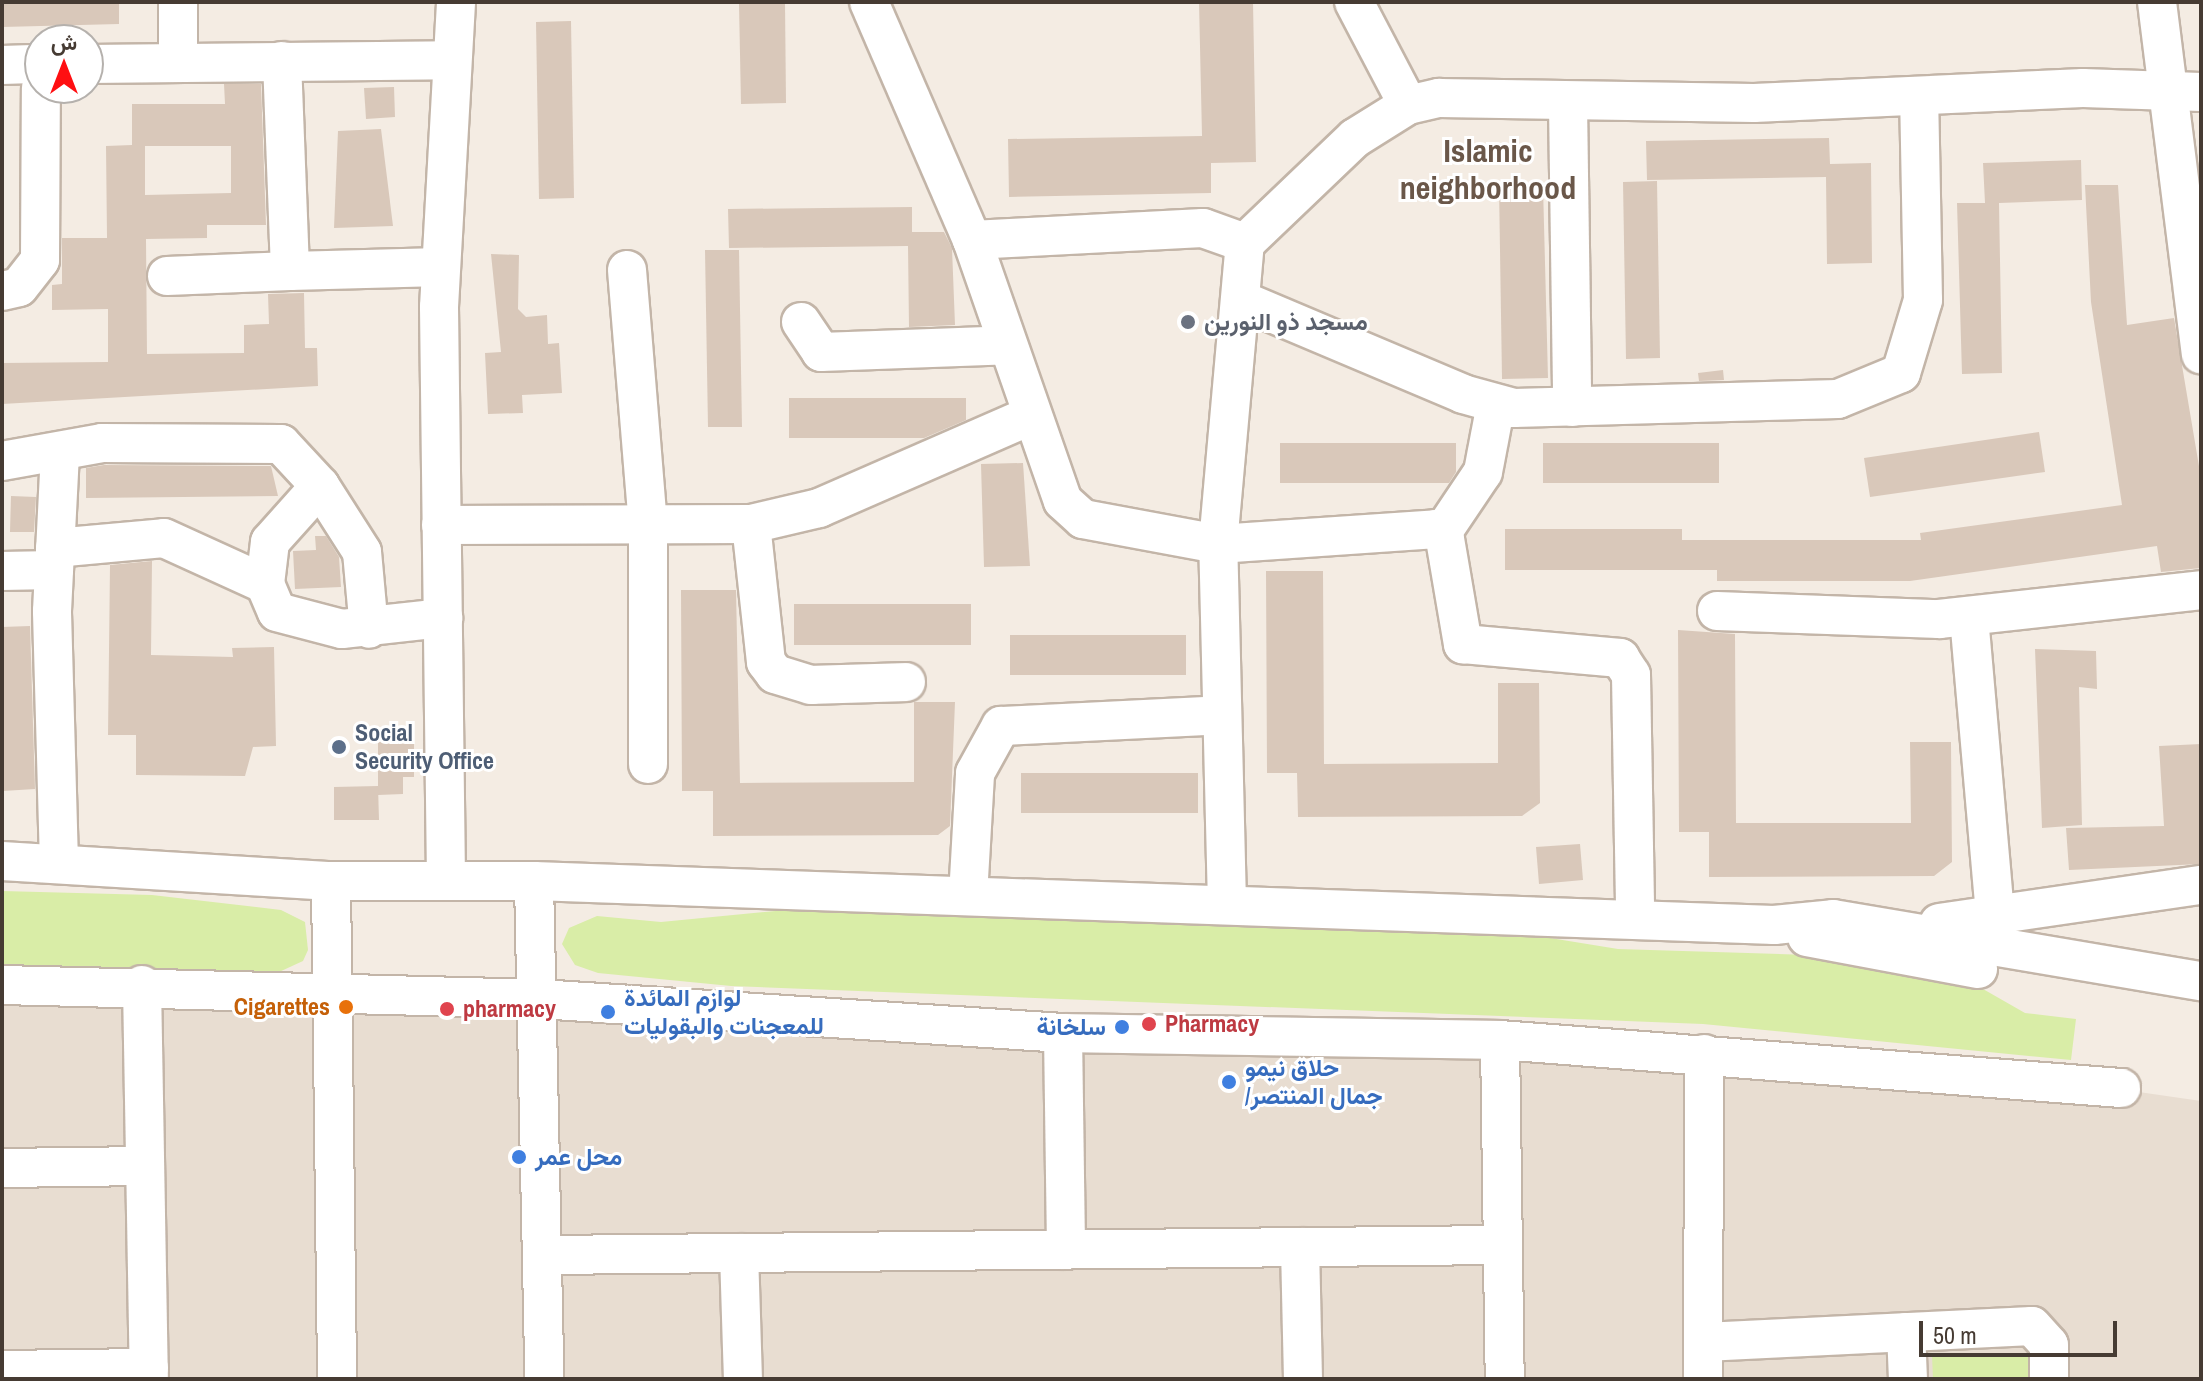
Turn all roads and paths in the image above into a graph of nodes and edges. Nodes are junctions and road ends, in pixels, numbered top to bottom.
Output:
1 (178, 2) edge
2 (456, 2) edge
3 (869, 2) edge
4 (1354, 2) edge
5 (2157, 2) edge
6 (451, 60) junction
7 (282, 61) junction
8 (178, 63) junction
9 (24, 64) edge
10 (104, 64) edge
11 (2, 65) edge
12 (2183, 91) edge
13 (1919, 96) junction
14 (1568, 103) junction
15 (41, 104) edge
16 (1408, 105) junction
17 (972, 240) junction
18 (1245, 243) junction
19 (441, 267) junction
20 (627, 270) dead end
21 (290, 271) junction
22 (167, 276) dead end
23 (2, 291) edge
24 (1241, 300) junction
25 (801, 322) dead end
26 (1008, 345) junction
27 (2201, 354) edge
28 (1496, 404) junction
29 (1572, 407) junction
30 (1030, 416) junction
31 (60, 454) junction
32 (2, 461) edge
33 (320, 486) junction
34 (751, 524) junction
35 (441, 525) junction
36 (648, 526) junction
37 (1442, 533) junction
38 (1218, 544) junction
39 (55, 559) junction
40 (2, 571) edge
41 (265, 584) junction
42 (2201, 590) edge
43 (1717, 611) dead end
44 (1969, 617) junction
45 (443, 618) junction
46 (369, 629) junction
47 (906, 682) dead end
48 (1222, 715) junction
49 (648, 764) dead end
50 (2, 861) edge
51 (59, 863) junction
52 (446, 880) junction
53 (331, 881) junction
54 (534, 881) junction
55 (2201, 885) edge
56 (968, 896) junction
57 (1227, 904) junction
58 (1635, 916) junction
59 (1995, 917) junction
60 (1774, 925) junction
61 (1892, 927) junction
62 (2201, 981) edge
63 (2, 985) edge
64 (142, 985) junction
65 (328, 991) junction
66 (539, 999) junction
67 (2201, 1006) edge
68 (1063, 1033) junction
69 (1500, 1040) junction
70 (1704, 1054) junction
71 (2121, 1088) dead end
72 (145, 1166) junction
73 (2, 1168) edge
74 (1500, 1245) junction
75 (1300, 1247) junction
76 (1066, 1250) junction
77 (739, 1253) junction
78 (546, 1255) junction
79 (1906, 1332) junction
80 (1704, 1342) junction
81 (2, 1370) edge
82 (149, 1374) edge
83 (337, 1379) edge
84 (544, 1379) edge
85 (743, 1379) edge
86 (1303, 1379) edge
87 (1505, 1379) edge
88 (1703, 1379) edge
89 (1908, 1379) edge
90 (2049, 1379) edge

1 - 8 street
2 - 6 street
3 - 17 street
4 - 16 street
5 - 12 street
6 - 7 street
6 - 19 street
7 - 8 street
7 - 21 street
8 - 10 street
9 - 11 street
12 - 13 street
12 - 27 street
13 - 14 street
13 - 29 street
14 - 16 street
14 - 29 street
15 - 23 street
16 - 18 street
17 - 18 street
17 - 26 street
18 - 24 street
19 - 21 street
19 - 35 street
20 - 36 street
21 - 22 street
24 - 28 street
24 - 38 street
25 - 26 street
26 - 30 street
28 - 29 street
28 - 37 street
30 - 34 street
30 - 38 street
31 - 32 street
31 - 33 street
31 - 39 street
33 - 41 street
33 - 46 street
34 - 36 street
34 - 47 street
35 - 36 street
35 - 45 street
36 - 49 street
37 - 38 street
37 - 58 street
38 - 48 street
39 - 40 street
39 - 41 street
39 - 51 street
41 - 46 street
42 - 44 street
43 - 44 street
44 - 59 street
45 - 46 street
45 - 52 street
48 - 56 street
48 - 57 street
50 - 51 street
51 - 53 street
52 - 53 street
52 - 54 street
53 - 65 street
54 - 56 street
54 - 66 street
55 - 59 street
56 - 57 street
57 - 58 street
58 - 60 street
59 - 61 street
60 - 61 street
60 - 67 street
61 - 62 street
63 - 64 street
64 - 65 street
64 - 72 street
65 - 66 street
65 - 83 street
66 - 68 street
66 - 78 street
68 - 69 street
68 - 76 street
69 - 70 street
69 - 74 street
70 - 71 street
70 - 80 street
72 - 73 street
72 - 82 street
74 - 75 street
74 - 87 street
75 - 76 street
75 - 86 street
76 - 77 street
77 - 78 street
77 - 85 street
78 - 84 street
79 - 80 street
79 - 89 street
79 - 90 street
80 - 88 street
81 - 82 street

